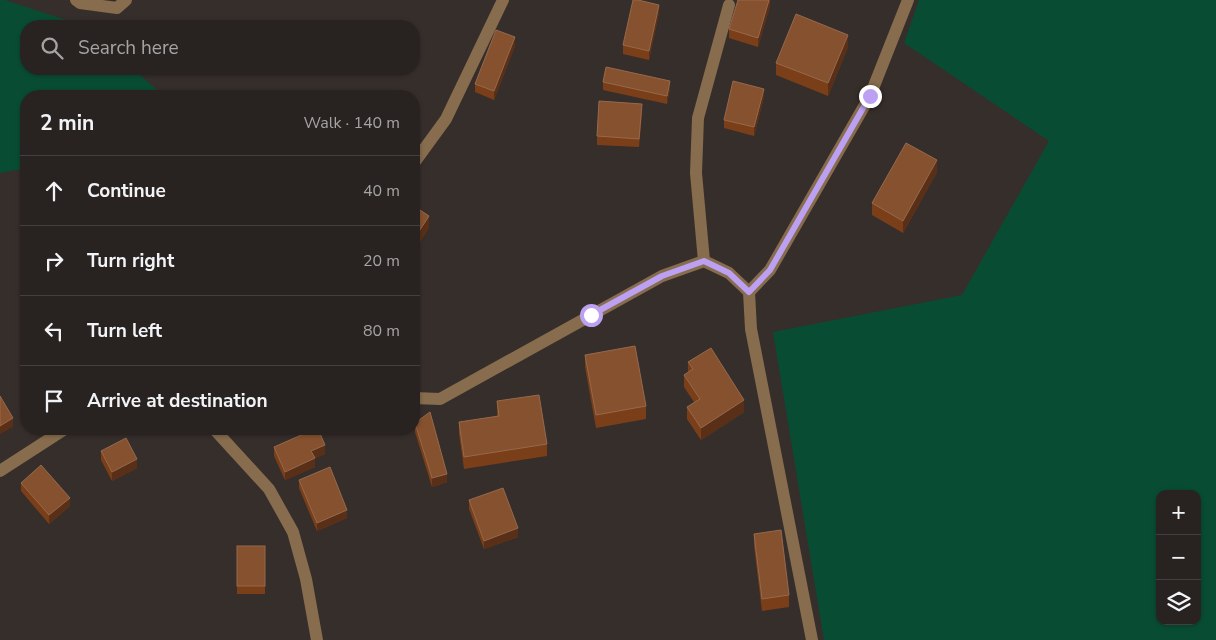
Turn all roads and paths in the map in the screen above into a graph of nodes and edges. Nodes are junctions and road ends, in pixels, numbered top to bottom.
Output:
1 (76, 0) edge
2 (126, 0) edge
3 (503, 0) edge
4 (908, 0) edge
5 (729, 5) dead end
6 (420, 155) edge
7 (704, 261) junction
8 (749, 292) junction
9 (420, 398) edge
10 (56, 435) edge
11 (220, 435) edge
12 (0, 471) edge
13 (317, 640) edge
14 (812, 640) edge

1 - 2 street
3 - 6 street
4 - 8 street
5 - 7 street
7 - 8 street
7 - 9 street
8 - 14 street
10 - 12 street
11 - 13 street

